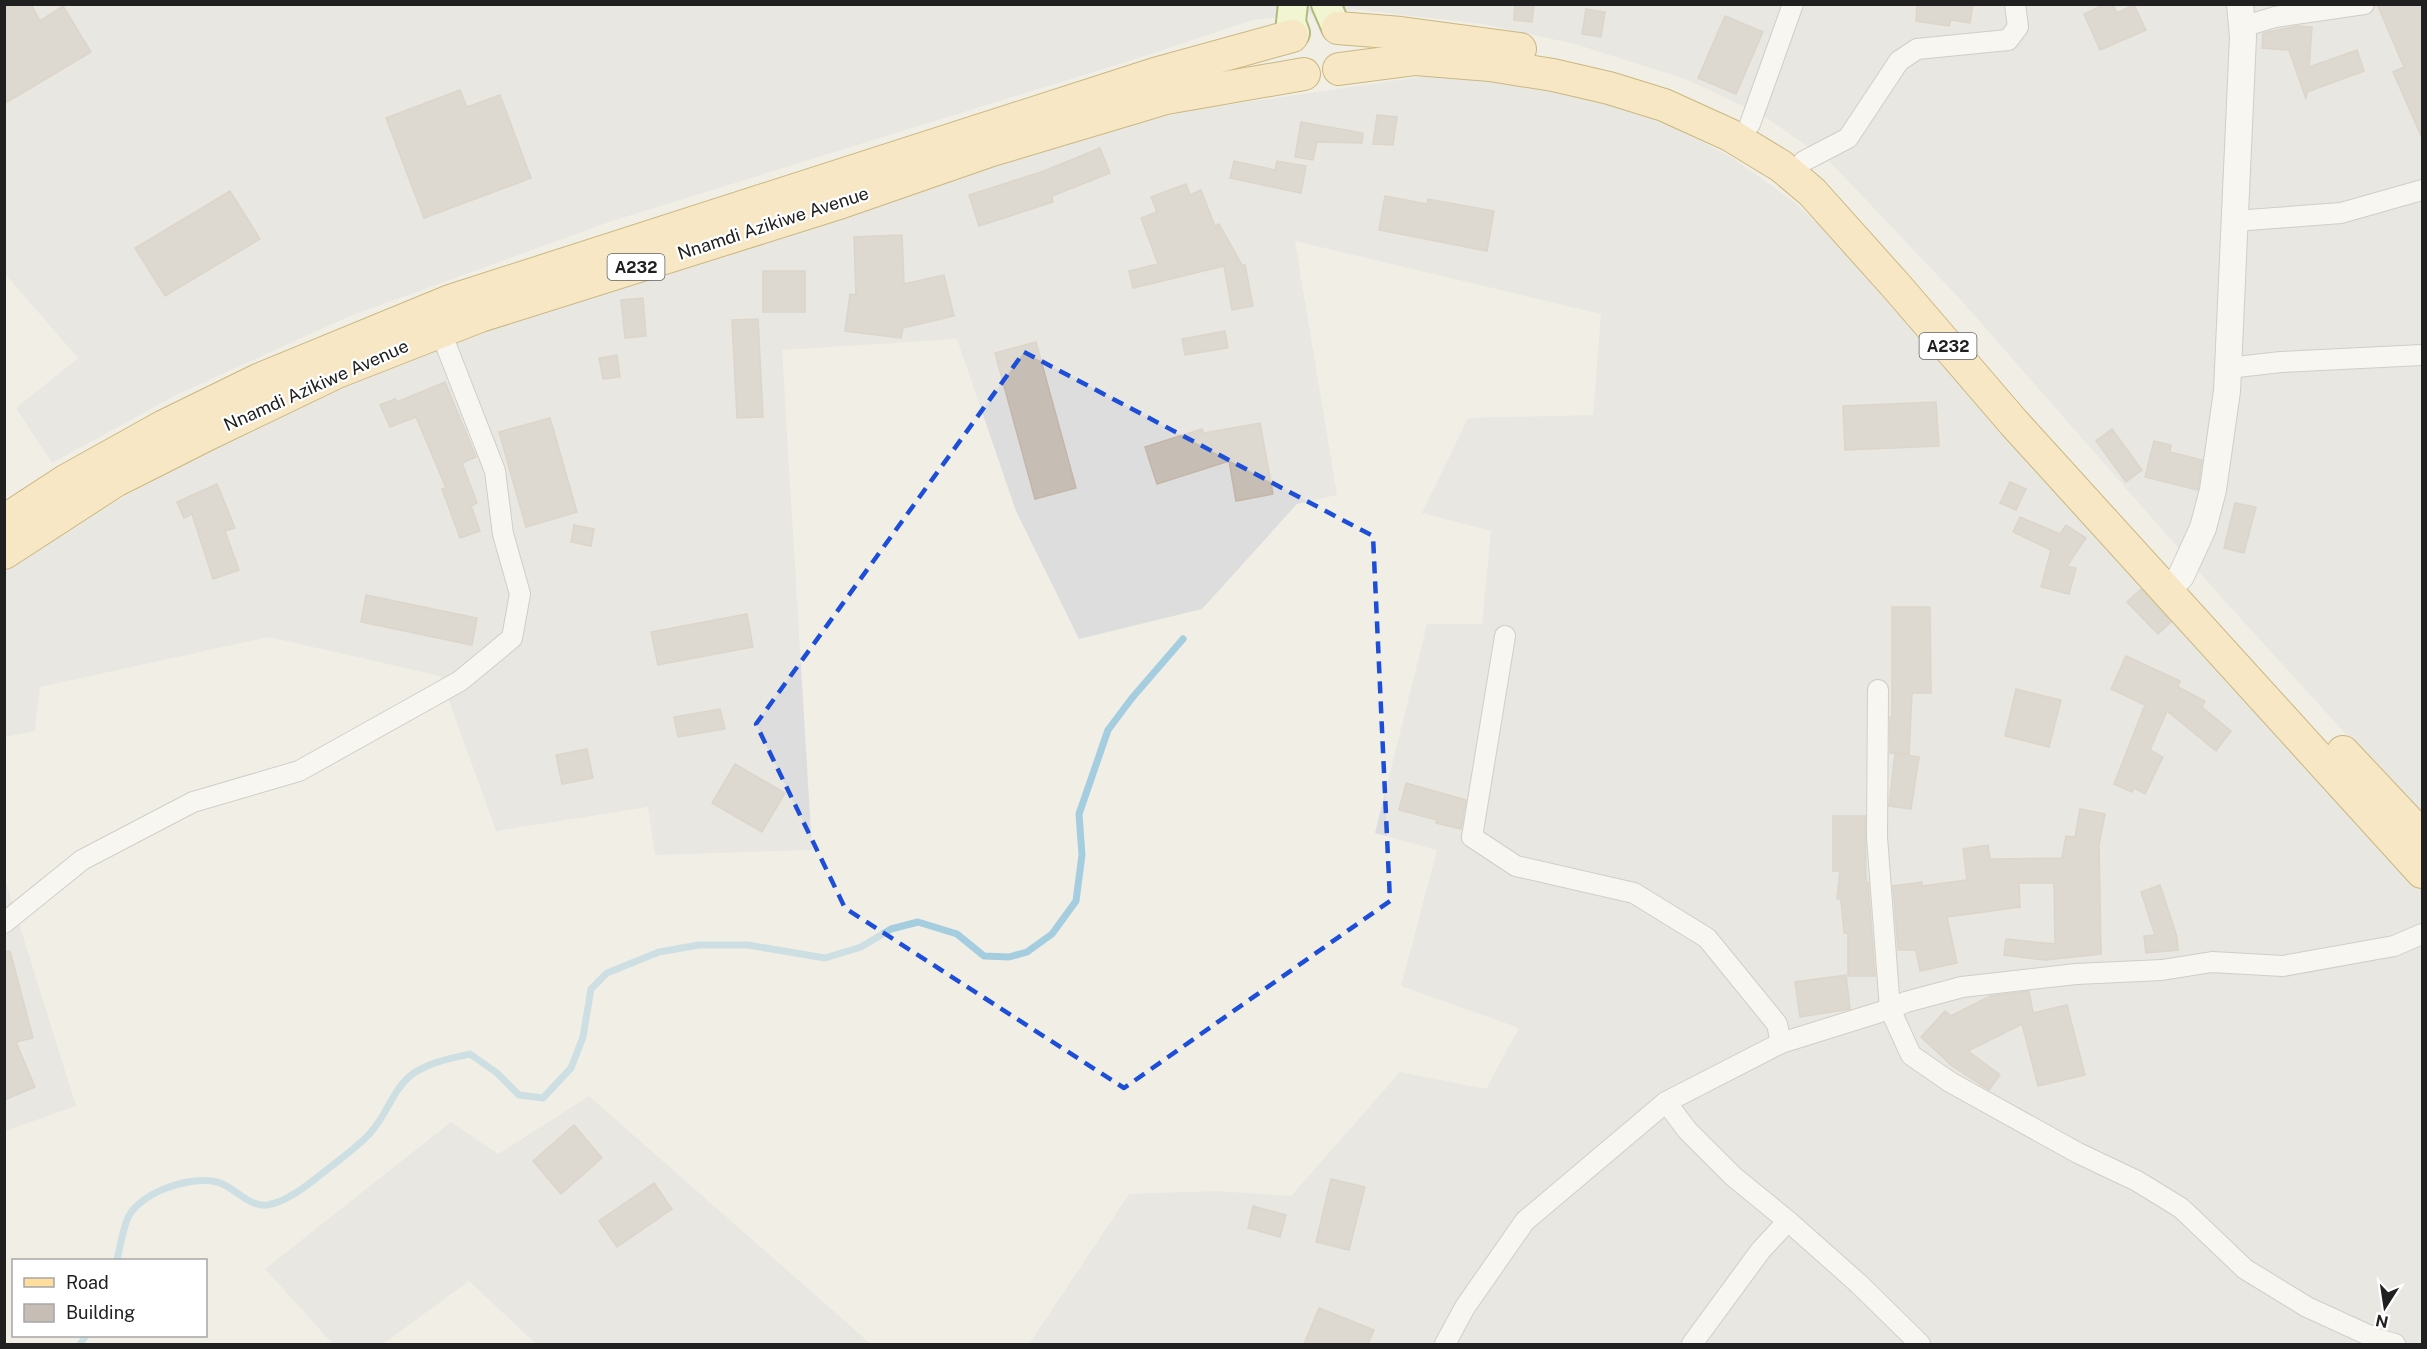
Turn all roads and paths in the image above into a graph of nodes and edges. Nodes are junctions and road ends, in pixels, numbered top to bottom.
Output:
1 (1793, 4) edge
2 (2015, 4) edge
3 (2364, 4) edge
4 (2241, 16) edge
5 (1333, 20) edge
6 (1293, 24) edge
7 (1339, 69) junction
8 (1304, 74) junction
9 (1750, 124) junction
10 (1803, 161) junction
11 (2422, 190) edge
12 (2235, 221) junction
13 (440, 330) junction
14 (2422, 355) edge
15 (2228, 368) junction
16 (4, 521) edge
17 (4, 553) edge
18 (2174, 584) junction
19 (1505, 636) dead end
20 (1878, 690) dead end
21 (2422, 836) edge
22 (2422, 872) edge
23 (4, 923) edge
24 (2422, 934) edge
25 (1890, 1009) junction
26 (1781, 1043) junction
27 (1666, 1102) junction
28 (1788, 1221) junction
29 (1445, 1344) edge
30 (1692, 1344) edge
31 (1920, 1344) edge
32 (2395, 1344) edge

1 - 9 street
2 - 10 street
3 - 4 street
4 - 12 street
5 - 6 main road, A232
5 - 7 main road
5 - 9 main road, A232
6 - 8 main road
6 - 16 main road, Nnamdi Azikiwe Avenue / A232
7 - 8 main road, A232
7 - 18 main road, A232
8 - 13 main road, Nnamdi Azikiwe Avenue / A232
9 - 10 main road, A232
10 - 18 main road, A232
11 - 12 street
12 - 15 street
13 - 17 main road, Nnamdi Azikiwe Avenue / A232
13 - 23 street
14 - 15 street
15 - 18 street
18 - 21 main road, A232
18 - 22 main road, A232
19 - 26 street
20 - 25 street
24 - 25 street
25 - 26 street
25 - 32 street
26 - 27 street
27 - 28 street
27 - 29 street
28 - 30 street
28 - 31 street

